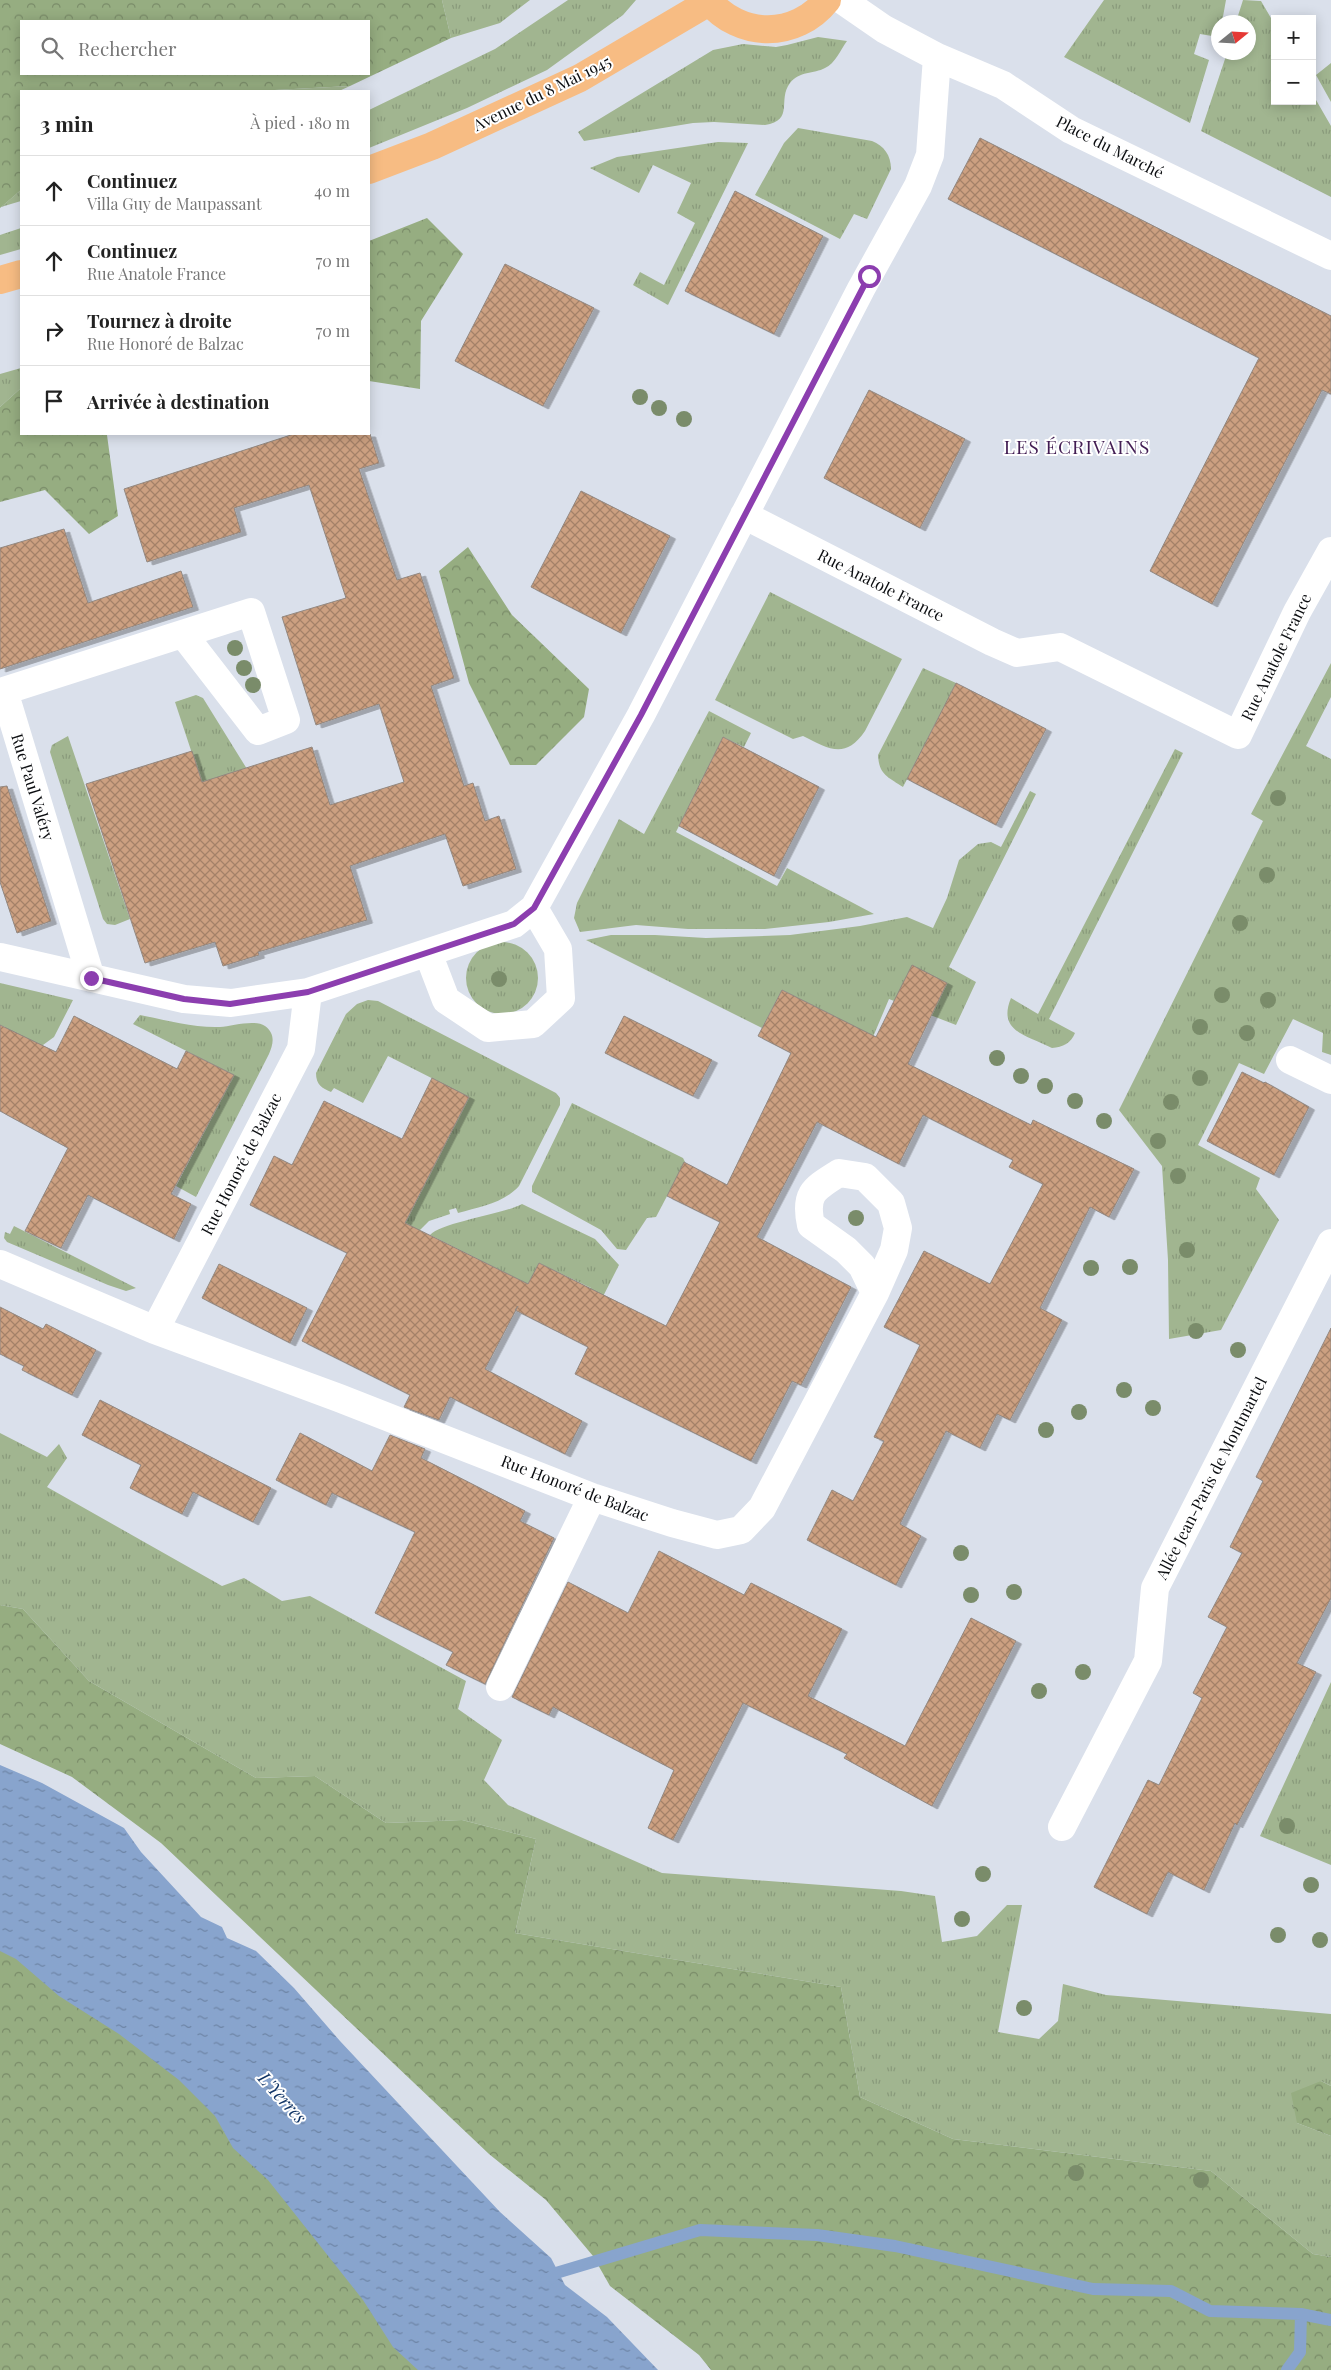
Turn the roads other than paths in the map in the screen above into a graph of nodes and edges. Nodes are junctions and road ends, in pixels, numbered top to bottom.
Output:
1 (827, 0) edge
2 (842, 0) edge
3 (709, 1) edge
4 (937, 57) junction
5 (370, 170) edge
6 (1331, 256) edge
7 (20, 274) edge
8 (0, 280) edge
9 (744, 515) junction
10 (1331, 551) edge
11 (183, 634) dead end
12 (534, 908) junction
13 (428, 953) junction
14 (0, 958) edge
15 (91, 978) junction
16 (308, 992) junction
17 (1290, 1060) dead end
18 (1331, 1080) edge
19 (1331, 1243) edge
20 (0, 1264) edge
21 (876, 1293) dead end
22 (155, 1330) junction
23 (592, 1497) junction
24 (500, 1687) dead end
25 (1062, 1826) dead end

1 - 3 main road
2 - 4 street, Place du Marché
3 - 5 main road, Avenue du 8 Mai 1945
4 - 6 street, Place du Marché
4 - 9 street
7 - 8 main road
9 - 10 street, Rue Anatole France
9 - 12 street
11 - 15 street, Rue Paul Valéry
12 - 13 street
12 - 13 street
13 - 16 street
14 - 15 street
15 - 16 street
16 - 22 street, Rue Honoré de Balzac
17 - 18 street
19 - 25 street, Allée Jean-Paris de Montmartel
20 - 22 street, Rue Honoré de Balzac
21 - 23 street, Rue Honoré de Balzac
22 - 23 street, Rue Honoré de Balzac
23 - 24 street

